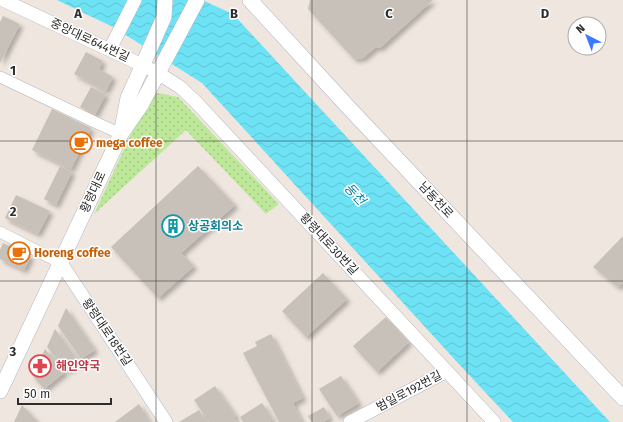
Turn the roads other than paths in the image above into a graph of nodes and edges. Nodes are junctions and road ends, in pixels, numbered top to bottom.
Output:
1 (3, 0) edge
2 (10, 0) edge
3 (135, 0) edge
4 (165, 0) edge
5 (197, 0) edge
6 (250, 0) edge
7 (23, 9) junction
8 (110, 49) junction
9 (142, 65) junction
10 (158, 73) junction
11 (0, 77) edge
12 (121, 134) junction
13 (0, 232) edge
14 (61, 263) junction
15 (447, 371) junction
16 (0, 391) edge
17 (623, 398) edge
18 (166, 422) edge
19 (350, 422) edge
20 (494, 422) edge

1 - 7 street
2 - 7 street
3 - 8 street
4 - 9 main road
5 - 10 main road, 황령대로
6 - 17 main road, 남동천로
7 - 8 street, 중앙대로644번길
8 - 9 street, 중앙대로644번길
9 - 10 street, 중앙대로644번길
9 - 12 main road
10 - 12 main road, 황령대로
10 - 15 street, 황령대로30번길
11 - 12 street
12 - 14 main road, 황령대로
13 - 14 street
14 - 16 main road, 황령대로
14 - 18 street, 황령대로18번길
15 - 19 street, 범일로192번길
15 - 20 street, 황령대로30번길

